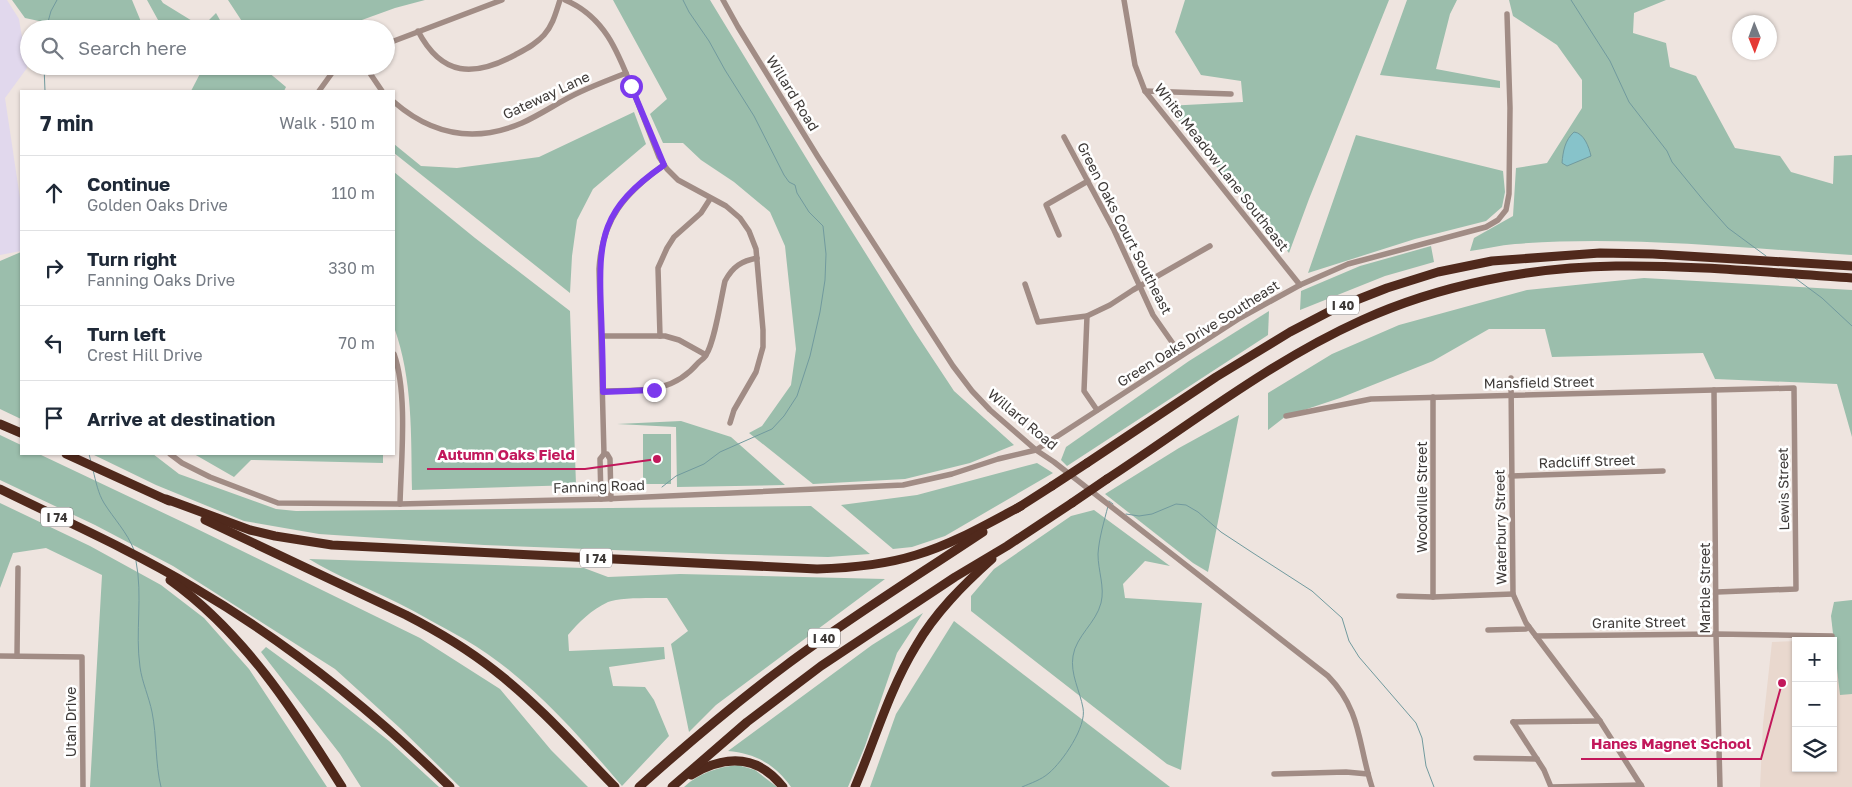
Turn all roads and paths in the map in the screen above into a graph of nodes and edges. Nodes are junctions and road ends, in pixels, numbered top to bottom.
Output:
1 (502, 0) edge
2 (560, 0) edge
3 (565, 0) edge
4 (723, 0) edge
5 (1124, 0) edge
6 (1507, 14) dead end
7 (418, 32) junction
8 (395, 41) edge
9 (626, 72) junction
10 (331, 75) edge
11 (372, 75) edge
12 (320, 90) edge
13 (381, 90) edge
14 (1145, 91) junction
15 (1231, 94) dead end
16 (395, 103) edge
17 (1064, 137) dead end
18 (664, 165) junction
19 (1088, 181) junction
20 (710, 199) junction
21 (1059, 235) dead end
22 (1210, 246) dead end
23 (758, 258) junction
24 (1852, 266) edge
25 (1852, 278) edge
26 (1026, 284) dead end
27 (1300, 285) junction
28 (1140, 286) junction
29 (1087, 316) junction
30 (602, 336) junction
31 (660, 336) junction
32 (706, 355) junction
33 (1181, 356) junction
34 (395, 357) edge
35 (1511, 378) dead end
36 (1794, 388) joint
37 (1714, 390) junction
38 (603, 392) junction
39 (1512, 396) junction
40 (1433, 397) junction
41 (1097, 410) junction
42 (1286, 416) dead end
43 (730, 423) dead end
44 (0, 424) edge
45 (20, 433) edge
46 (1036, 450) junction
47 (604, 454) junction
48 (68, 455) edge
49 (172, 455) edge
50 (1663, 471) dead end
51 (1511, 476) junction
52 (0, 489) edge
53 (166, 499) junction
54 (610, 499) junction
55 (601, 500) junction
56 (400, 504) junction
57 (1021, 506) junction
58 (115, 545) junction
59 (1007, 546) junction
60 (18, 568) dead end
61 (1717, 592) junction
62 (1513, 594) junction
63 (1398, 596) dead end
64 (1433, 597) junction
65 (1529, 627) junction
66 (1488, 630) dead end
67 (1716, 634) junction
68 (1536, 636) junction
69 (1832, 636) dead end
70 (0, 656) edge
71 (17, 656) junction
72 (1600, 721) junction
73 (1476, 758) dead end
74 (1537, 759) junction
75 (1274, 774) dead end
76 (1368, 774) junction
77 (674, 785) edge
78 (1641, 786) edge
79 (83, 787) edge
80 (342, 787) edge
81 (450, 787) edge
82 (615, 787) edge
83 (639, 787) edge
84 (783, 787) edge
85 (855, 787) edge
86 (1372, 787) edge
87 (1551, 787) edge
88 (1720, 787) edge

1 - 7 street
2 - 7 street
3 - 9 street
4 - 46 street, Willard Road
5 - 14 street, White Meadow Lane Southeast
6 - 27 street, Green Oaks Drive Southeast
7 - 8 street
9 - 16 street, Gateway Lane
9 - 18 street
10 - 12 street
11 - 13 street
14 - 15 street
14 - 27 street, White Meadow Lane Southeast
17 - 19 street, Green Oaks Court Southeast
18 - 20 street
18 - 30 street
19 - 21 street
19 - 28 street, Green Oaks Court Southeast
20 - 23 street
20 - 31 street
22 - 28 street
23 - 32 street
23 - 43 street
24 - 57 highway, I 40, bridge
25 - 59 highway, I 40, bridge
26 - 29 street
27 - 33 street, Green Oaks Drive Southeast
28 - 29 street
28 - 33 street, Green Oaks Court Southeast
29 - 41 street
30 - 31 street
30 - 38 street
31 - 32 street
32 - 38 street
33 - 41 street, Green Oaks Drive Southeast
34 - 56 street
35 - 39 street, Waterbury Street
36 - 37 street, Mansfield Street
36 - 61 street, Lewis Street
37 - 39 street, Mansfield Street
37 - 61 street, Marble Street
38 - 47 street
39 - 40 street, Mansfield Street
39 - 51 street, Waterbury Street
40 - 42 street, Mansfield Street
40 - 64 street, Woodville Street
41 - 46 street, Green Oaks Drive Southeast
44 - 45 highway
46 - 54 street, Fanning Road
46 - 76 street, Willard Road
47 - 54 street
47 - 55 street
48 - 53 highway, I 74
49 - 56 street, Fanning Road
50 - 51 street, Radcliff Street
51 - 62 street, Waterbury Street
52 - 58 highway, I 74
53 - 57 highway, I 74
53 - 82 highway
54 - 55 street, Fanning Road
55 - 56 street, Fanning Road
57 - 83 highway, I 40
58 - 80 highway
58 - 81 highway, I 74
59 - 77 highway, I 40
59 - 85 highway
60 - 71 street
61 - 67 street, Marble Street
62 - 64 street
62 - 65 street, Waterbury Street
63 - 64 street
65 - 66 street
65 - 68 street, Waterbury Street
67 - 68 street, Granite Street
67 - 69 street, Granite Street
67 - 88 street, Marble Street
68 - 72 street, Waterbury Street
70 - 71 street
71 - 79 street, Utah Drive
72 - 74 street
72 - 78 street, Waterbury Street
73 - 74 street
74 - 87 street
75 - 76 street
76 - 86 street, Willard Road
77 - 84 highway
78 - 87 street

